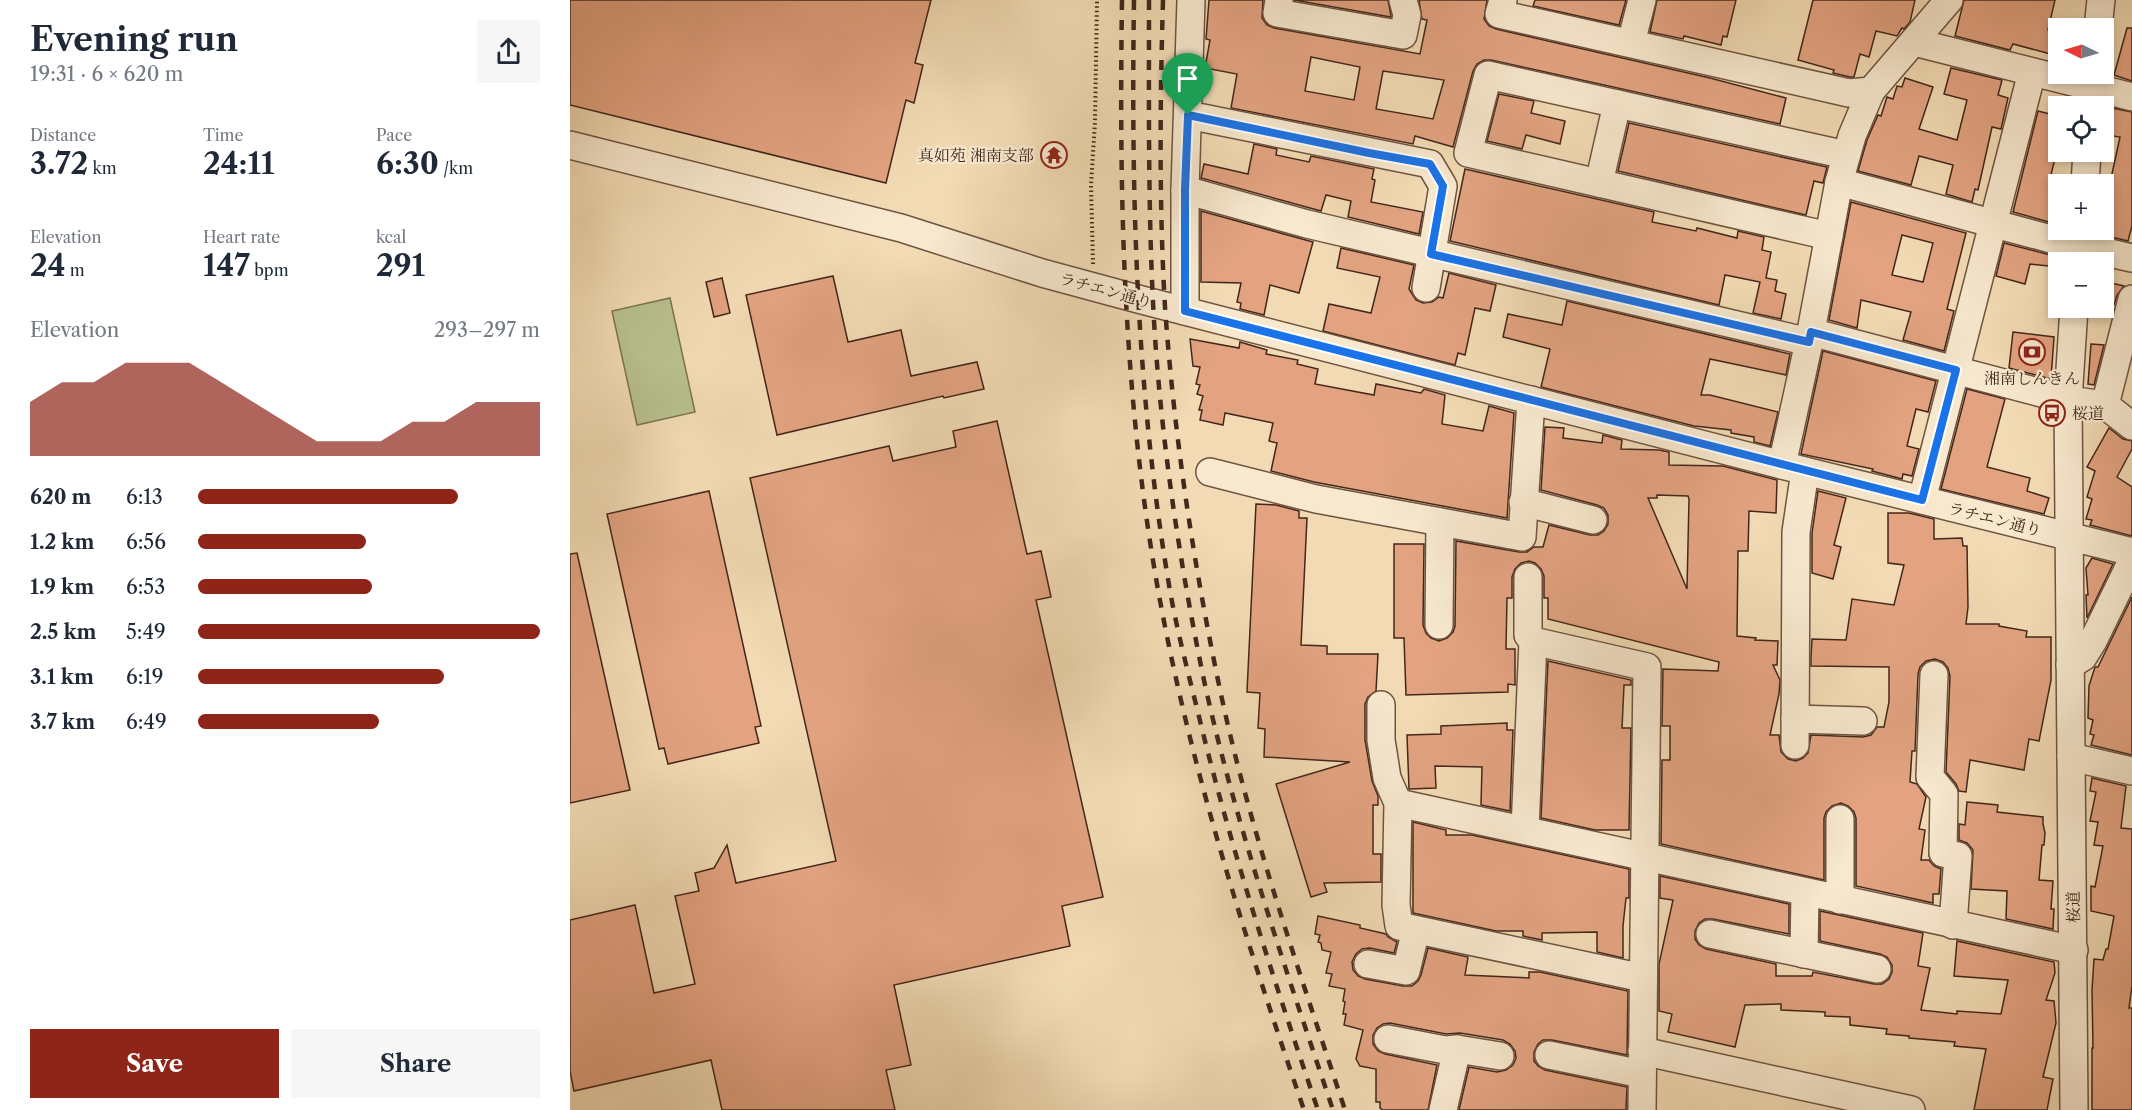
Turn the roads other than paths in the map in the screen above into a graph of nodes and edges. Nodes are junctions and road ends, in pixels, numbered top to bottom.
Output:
1 (1191, 0) edge
2 (1279, 0) edge
3 (1403, 0) edge
4 (1503, 0) edge
5 (1642, 0) edge
6 (1948, 0) edge
7 (2101, 0) edge
8 (2099, 18) edge
9 (1914, 42) junction
10 (1631, 43) junction
11 (2032, 72) junction
12 (2093, 89) edge
13 (1871, 91) junction
14 (2132, 97) edge
15 (1617, 104) junction
16 (1188, 115) junction
17 (570, 145) edge
18 (1846, 154) junction
19 (1839, 182) junction
20 (1599, 183) junction
21 (1185, 190) junction
22 (1994, 223) junction
23 (1829, 236) junction
24 (2079, 246) edge
25 (1431, 254) junction
26 (2132, 258) edge
27 (1426, 288) dead end
28 (2132, 299) edge
29 (1185, 311) junction
30 (2073, 318) edge
31 (1810, 337) junction
32 (1956, 370) junction
33 (1531, 400) junction
34 (2068, 400) junction
35 (2105, 405) junction
36 (2132, 426) edge
37 (1793, 468) junction
38 (1210, 472) dead end
39 (1922, 500) junction
40 (1524, 502) junction
41 (1593, 520) dead end
42 (1440, 522) junction
43 (2069, 538) junction
44 (2132, 552) edge
45 (2132, 561) edge
46 (1528, 577) dead end
47 (1439, 625) dead end
48 (1533, 641) junction
49 (2070, 665) junction
50 (1934, 675) dead end
51 (1381, 705) dead end
52 (1863, 721) dead end
53 (2071, 757) junction
54 (2132, 771) edge
55 (1398, 802) junction
56 (1840, 819) dead end
57 (1525, 830) junction
58 (1645, 856) junction
59 (1805, 892) junction
60 (1840, 900) junction
61 (1953, 925) junction
62 (1416, 930) junction
63 (1710, 934) dead end
64 (2074, 950) junction
65 (1804, 954) junction
66 (1368, 963) dead end
67 (1877, 969) dead end
68 (1643, 978) junction
69 (1388, 1039) dead end
70 (1457, 1048) junction
71 (1549, 1055) dead end
72 (1500, 1056) dead end
73 (1642, 1062) junction
74 (1443, 1110) edge
75 (1641, 1110) edge
76 (1911, 1110) edge
77 (2074, 1110) edge

1 - 16 street
2 - 3 street
4 - 10 street
5 - 10 street
6 - 9 street
7 - 8 street
9 - 11 street
9 - 13 street
10 - 13 street
11 - 12 street
11 - 22 street
12 - 14 street
13 - 18 street
15 - 18 street
15 - 20 street
15 - 20 street
16 - 21 street
16 - 25 street
17 - 29 street, ラチエン通り
18 - 19 street
19 - 22 street
19 - 23 street
20 - 23 street
21 - 25 street
21 - 29 street
22 - 24 street
22 - 32 street
23 - 31 street
24 - 26 street
25 - 27 street
25 - 31 street
28 - 35 street
29 - 33 street, ラチエン通り
30 - 34 street, 桜道
31 - 32 street
31 - 37 street
32 - 34 street
32 - 39 street
33 - 37 street, ラチエン通り
33 - 40 street
34 - 35 street
34 - 43 street, 桜道
35 - 36 street
37 - 39 street, ラチエン通り
37 - 52 street
38 - 42 street
39 - 43 street, ラチエン通り
40 - 41 street
40 - 42 street
42 - 47 street
43 - 44 street, ラチエン通り
43 - 49 street, 桜道
45 - 49 street
46 - 48 street
48 - 57 street
48 - 58 street
49 - 53 street, 桜道
50 - 61 street
51 - 55 street
53 - 54 street
53 - 64 street, 桜道
55 - 57 street
55 - 62 street
56 - 60 street
57 - 58 street
58 - 59 street
58 - 68 street
59 - 60 street
59 - 65 street
60 - 61 street
61 - 64 street
62 - 66 street
62 - 68 street
63 - 65 street
64 - 77 street, 桜道
65 - 67 street
68 - 73 street
69 - 70 street
70 - 72 street
70 - 74 street
71 - 73 street
73 - 75 street
73 - 76 street

